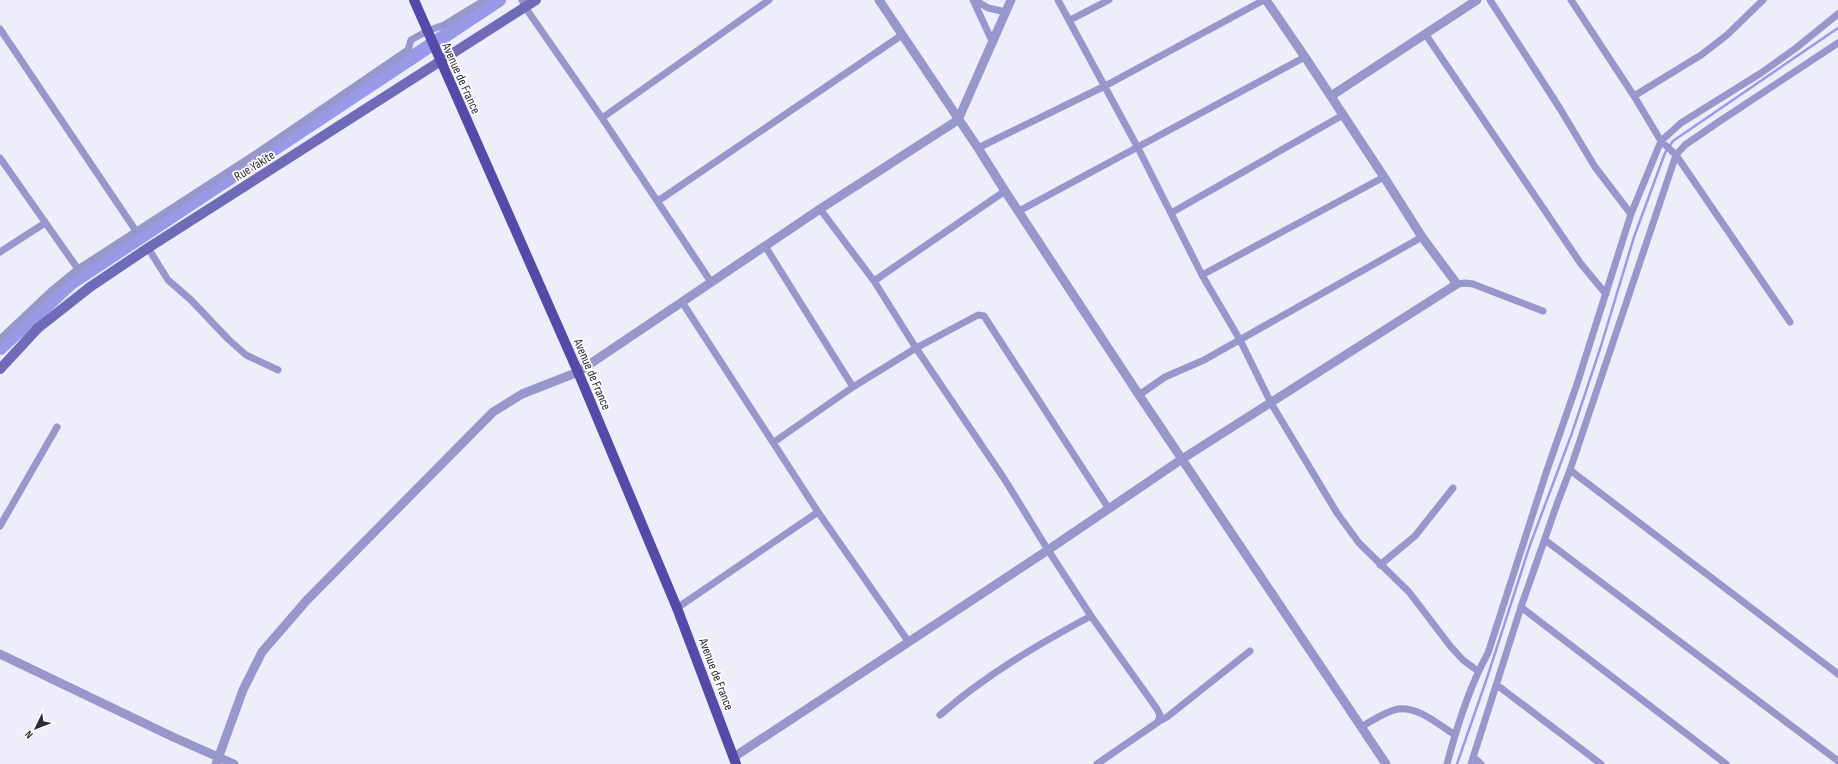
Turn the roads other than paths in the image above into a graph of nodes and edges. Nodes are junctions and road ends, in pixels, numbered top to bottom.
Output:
1 (414, 0) edge
2 (485, 0) edge
3 (536, 0) edge
4 (768, 0) edge
5 (879, 0) edge
6 (974, 0) edge
7 (1011, 0) edge
8 (1058, 0) edge
9 (1109, 0) edge
10 (1265, 0) edge
11 (1477, 0) edge
12 (1490, 0) edge
13 (1571, 0) edge
14 (1763, 0) edge
15 (524, 4) edge
16 (1006, 12) junction
17 (1838, 14) edge
18 (1070, 20) junction
19 (0, 30) edge
20 (428, 33) junction
21 (902, 35) junction
22 (1426, 35) junction
23 (1838, 43) edge
24 (993, 44) junction
25 (1306, 57) junction
26 (441, 62) junction
27 (1105, 86) junction
28 (1331, 96) junction
29 (1634, 96) junction
30 (1343, 115) junction
31 (602, 118) junction
32 (958, 120) junction
33 (1661, 141) junction
34 (978, 148) junction
35 (1138, 148) junction
36 (1676, 155) junction
37 (0, 158) edge
38 (1384, 177) junction
39 (1005, 192) junction
40 (658, 201) junction
41 (820, 209) junction
42 (1019, 211) junction
43 (1171, 214) junction
44 (1631, 214) junction
45 (46, 223) junction
46 (136, 231) junction
47 (1422, 237) junction
48 (765, 246) junction
49 (148, 248) junction
50 (0, 252) edge
51 (78, 269) junction
52 (1202, 275) junction
53 (874, 281) junction
54 (711, 282) junction
55 (1457, 284) junction
56 (1606, 294) junction
57 (682, 302) junction
58 (1543, 311) dead end
59 (1790, 322) dead end
60 (0, 340) edge
61 (1240, 340) junction
62 (916, 348) junction
63 (0, 369) edge
64 (278, 370) dead end
65 (578, 372) junction
66 (853, 387) junction
67 (1139, 395) junction
68 (1271, 403) junction
69 (58, 427) dead end
70 (774, 442) junction
71 (1182, 459) junction
72 (1570, 470) junction
73 (1453, 488) dead end
74 (1109, 509) junction
75 (818, 512) junction
76 (0, 526) edge
77 (1545, 540) junction
78 (1048, 550) junction
79 (1380, 565) junction
80 (677, 608) junction
81 (1522, 608) junction
82 (1092, 616) junction
83 (908, 641) junction
84 (1250, 651) dead end
85 (0, 654) edge
86 (1478, 671) junction
87 (1838, 674) edge
88 (1497, 685) junction
89 (940, 715) dead end
90 (1158, 722) junction
91 (1362, 727) junction
92 (1455, 735) junction
93 (217, 760) edge
94 (735, 761) edge
95 (1472, 761) edge
96 (1838, 761) edge
97 (234, 764) edge
98 (1097, 764) edge
99 (1386, 764) edge
100 (1447, 764) edge
101 (1481, 764) edge
102 (1601, 764) edge
103 (1726, 764) edge

1 - 20 main road, Avenue de France
2 - 20 street
3 - 15 main road, Rue Yakite
4 - 31 street
5 - 21 street
6 - 16 street
6 - 24 street
7 - 16 street
8 - 18 street
9 - 18 street
10 - 25 street
10 - 27 street
11 - 22 street
12 - 44 street
13 - 29 street
14 - 29 street
15 - 26 main road, Rue Yakite
15 - 31 street
16 - 24 street
17 - 33 street
18 - 27 street
19 - 46 street
20 - 26 main road, Avenue de France
20 - 46 street
21 - 32 street
21 - 40 street
22 - 28 street
22 - 56 street
23 - 36 street
24 - 32 street
25 - 28 street
25 - 35 street
26 - 49 main road, Rue Yakite
26 - 65 main road, Avenue de France
27 - 34 street
27 - 35 street
28 - 30 street
29 - 33 street
30 - 38 street
30 - 43 street
31 - 40 street
32 - 34 street
32 - 41 street
33 - 36 street
33 - 44 street
34 - 39 street
35 - 42 street
35 - 43 street
36 - 59 street
36 - 72 street
37 - 45 street
38 - 47 street
38 - 52 street
39 - 42 street
39 - 53 street
40 - 54 street
41 - 48 street
41 - 53 street
42 - 67 street
43 - 52 street
44 - 56 street
45 - 50 street
45 - 51 street
46 - 51 street
47 - 55 street
47 - 61 street
48 - 54 street
48 - 66 street
49 - 63 main road, Rue Yakite
49 - 64 street
51 - 60 street
52 - 61 street
53 - 62 street
54 - 57 street
55 - 58 street
55 - 68 street
56 - 86 street
57 - 65 street
57 - 70 street
61 - 67 street
61 - 68 street
62 - 66 street
62 - 74 street
62 - 78 street
65 - 80 main road, Avenue de France
65 - 93 street
66 - 70 street
67 - 71 street
68 - 71 street
68 - 79 street
69 - 76 street
70 - 75 street
71 - 74 street
71 - 91 street
72 - 77 street
72 - 87 street
73 - 79 street
74 - 78 street
75 - 80 street
75 - 83 street
77 - 81 street
77 - 96 street
78 - 82 street
78 - 83 street
79 - 86 street
80 - 94 main road, Avenue de France
81 - 88 street
81 - 103 street
82 - 89 street
82 - 90 street
83 - 94 street
84 - 90 street
85 - 93 street
86 - 92 street
88 - 95 street
88 - 102 street
90 - 98 street
91 - 92 street
91 - 99 street
92 - 100 street
93 - 97 street
95 - 101 street

